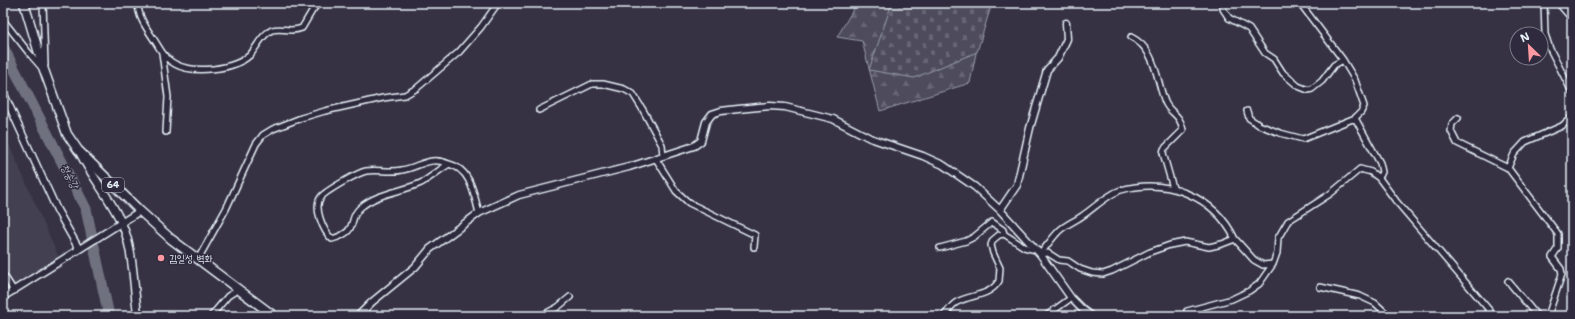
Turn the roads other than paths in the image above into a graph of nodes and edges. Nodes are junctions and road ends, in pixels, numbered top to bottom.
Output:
1 (24, 3) edge
2 (42, 3) edge
3 (138, 3) edge
4 (318, 3) edge
5 (498, 3) edge
6 (1223, 3) edge
7 (1300, 3) edge
8 (1544, 3) edge
9 (1559, 3) edge
10 (1572, 18) edge
11 (3, 20) edge
12 (1066, 23) dead end
13 (1131, 37) dead end
14 (162, 52) junction
15 (1344, 60) junction
16 (44, 70) junction
17 (3, 92) edge
18 (1572, 92) edge
19 (539, 110) dead end
20 (1247, 111) dead end
21 (1572, 117) edge
22 (1355, 118) junction
23 (1458, 118) dead end
24 (166, 132) dead end
25 (78, 150) junction
26 (663, 156) junction
27 (656, 159) junction
28 (449, 164) junction
29 (1508, 168) junction
30 (1379, 178) junction
31 (1173, 188) junction
32 (1000, 210) junction
33 (140, 211) junction
34 (479, 214) junction
35 (122, 222) junction
36 (1004, 234) junction
37 (1235, 238) junction
38 (754, 247) dead end
39 (940, 248) dead end
40 (79, 249) junction
41 (1038, 252) junction
42 (198, 259) junction
43 (1273, 264) junction
44 (3, 274) edge
45 (1508, 281) dead end
46 (1320, 287) dead end
47 (239, 289) junction
48 (14, 291) junction
49 (570, 297) dead end
50 (3, 298) edge
51 (1072, 298) junction
52 (1187, 311) dead end
53 (138, 316) edge
54 (211, 316) edge
55 (274, 316) edge
56 (358, 316) edge
57 (541, 316) edge
58 (943, 316) edge
59 (1046, 316) edge
60 (1091, 316) edge
61 (1389, 316) edge
62 (1491, 316) edge
63 (1538, 316) edge
64 (1548, 316) edge

1 - 16 main road, 64
2 - 16 street
3 - 14 street
4 - 14 street
5 - 42 street
6 - 15 street
7 - 15 street
8 - 18 street
9 - 10 street
11 - 16 street
12 - 32 street
13 - 31 street
14 - 24 street
15 - 22 street
16 - 25 main road, 64
17 - 40 street
19 - 26 street
20 - 22 street
21 - 29 street
22 - 30 street
23 - 29 street
25 - 33 main road, 64
25 - 35 main road
26 - 27 street
26 - 32 street
27 - 34 street
27 - 38 street
28 - 28 street
28 - 34 street
29 - 64 street
30 - 43 street
30 - 62 street
31 - 37 street
31 - 41 street
32 - 41 street
33 - 35 street
33 - 42 main road, 64
34 - 56 street
35 - 40 street
35 - 53 main road
36 - 39 street
36 - 41 street
36 - 58 street
37 - 41 street
37 - 43 street
40 - 48 street
41 - 51 street
42 - 47 main road, 64
43 - 52 street
44 - 48 street
45 - 63 street
46 - 61 street
47 - 54 street
47 - 55 main road, 64
48 - 50 street
49 - 57 street
51 - 59 street
51 - 60 street

